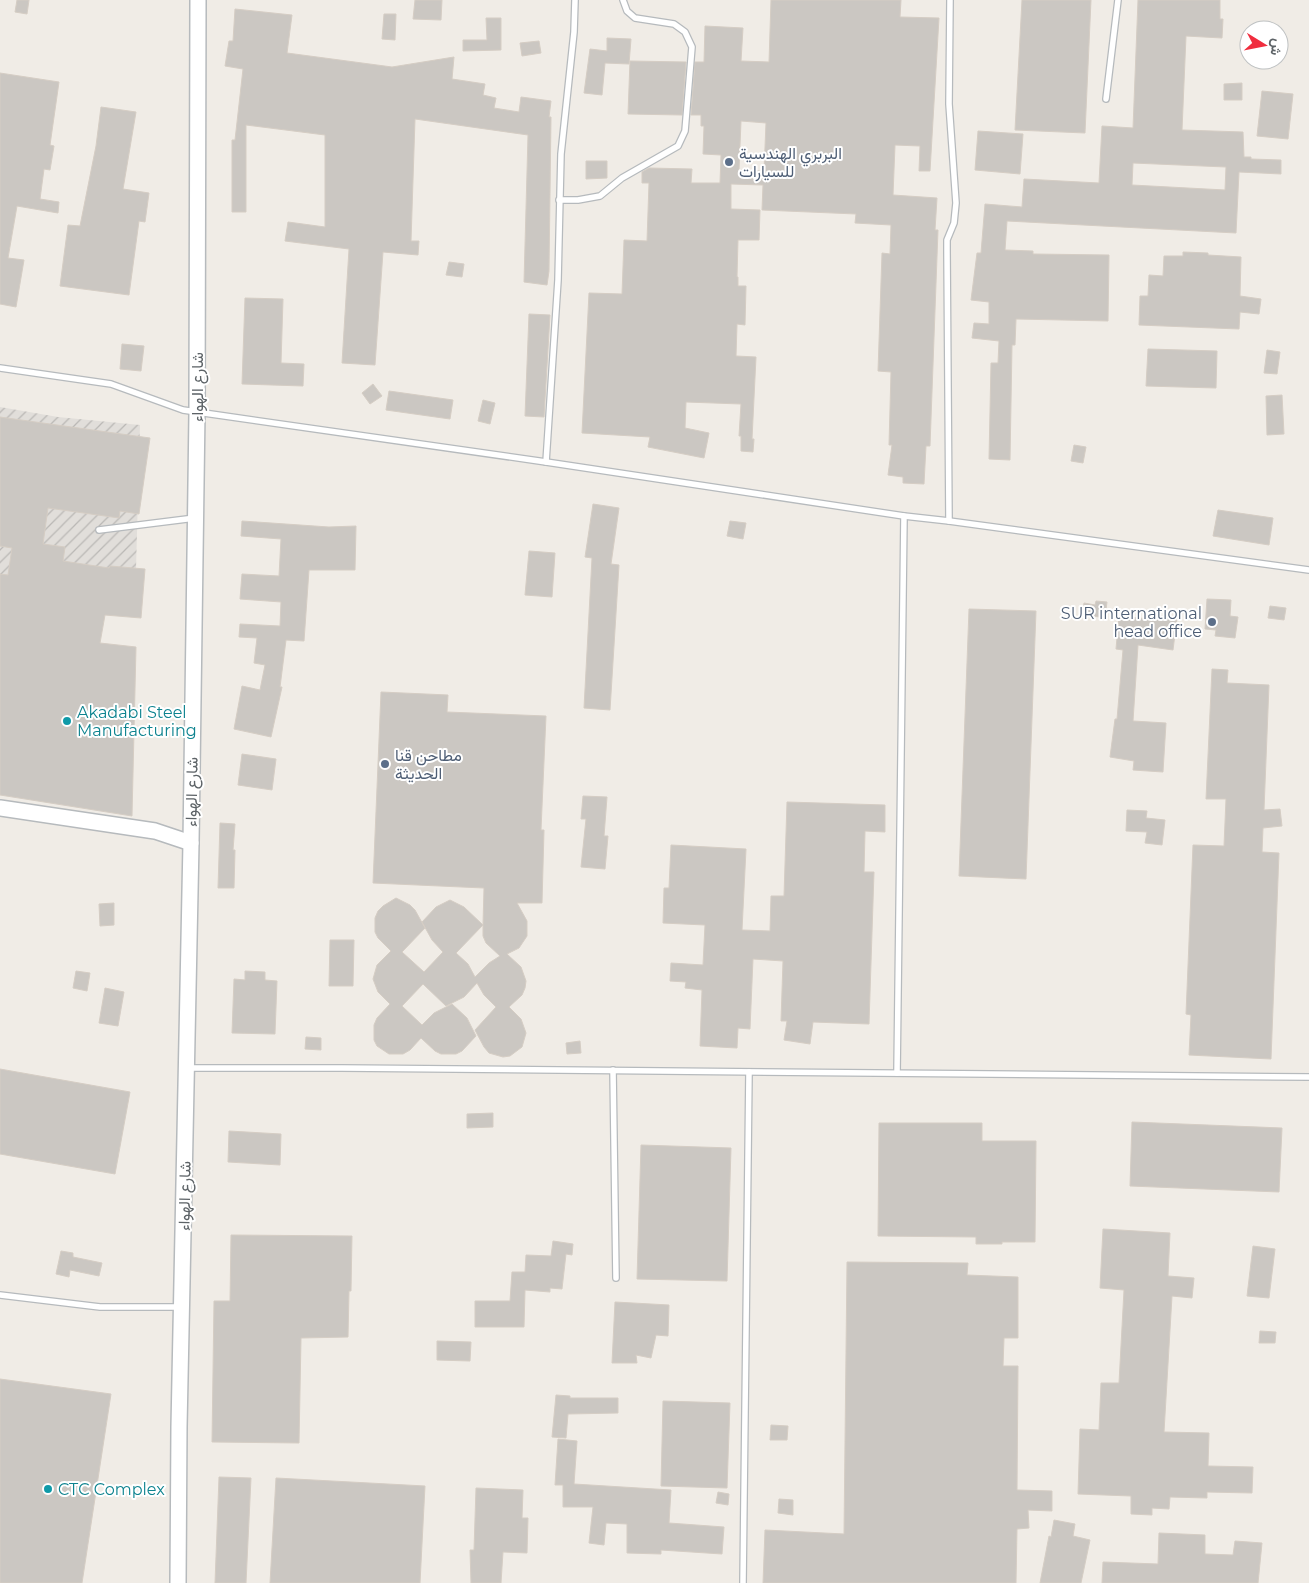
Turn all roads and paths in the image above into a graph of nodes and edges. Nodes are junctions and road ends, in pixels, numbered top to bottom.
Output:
1 (198, 0) edge
2 (575, 0) edge
3 (623, 0) edge
4 (950, 0) edge
5 (1118, 0) edge
6 (1106, 99) dead end
7 (559, 200) junction
8 (0, 368) edge
9 (197, 412) junction
10 (546, 462) junction
11 (904, 516) junction
12 (195, 518) junction
13 (949, 521) junction
14 (99, 530) dead end
15 (1309, 570) edge
16 (0, 808) edge
17 (191, 843) junction
18 (186, 1068) junction
19 (613, 1070) junction
20 (749, 1072) junction
21 (897, 1073) junction
22 (1309, 1077) edge
23 (616, 1278) dead end
24 (0, 1295) edge
25 (182, 1307) junction
26 (178, 1583) edge
27 (743, 1583) edge

1 - 9 street, شارع الهواء
2 - 7 lane
3 - 7 lane
4 - 13 lane
5 - 6 lane
7 - 10 lane
8 - 9 lane
9 - 10 lane
9 - 12 street, شارع الهواء
10 - 11 lane
11 - 13 lane
11 - 21 lane
12 - 14 lane
12 - 17 street, شارع الهواء
13 - 15 lane
16 - 17 street
17 - 18 street, شارع الهواء
18 - 19 lane
18 - 25 street, شارع الهواء
19 - 20 lane
19 - 23 lane
20 - 21 lane
20 - 27 lane
21 - 22 lane
24 - 25 lane
25 - 26 street, شارع الهواء

